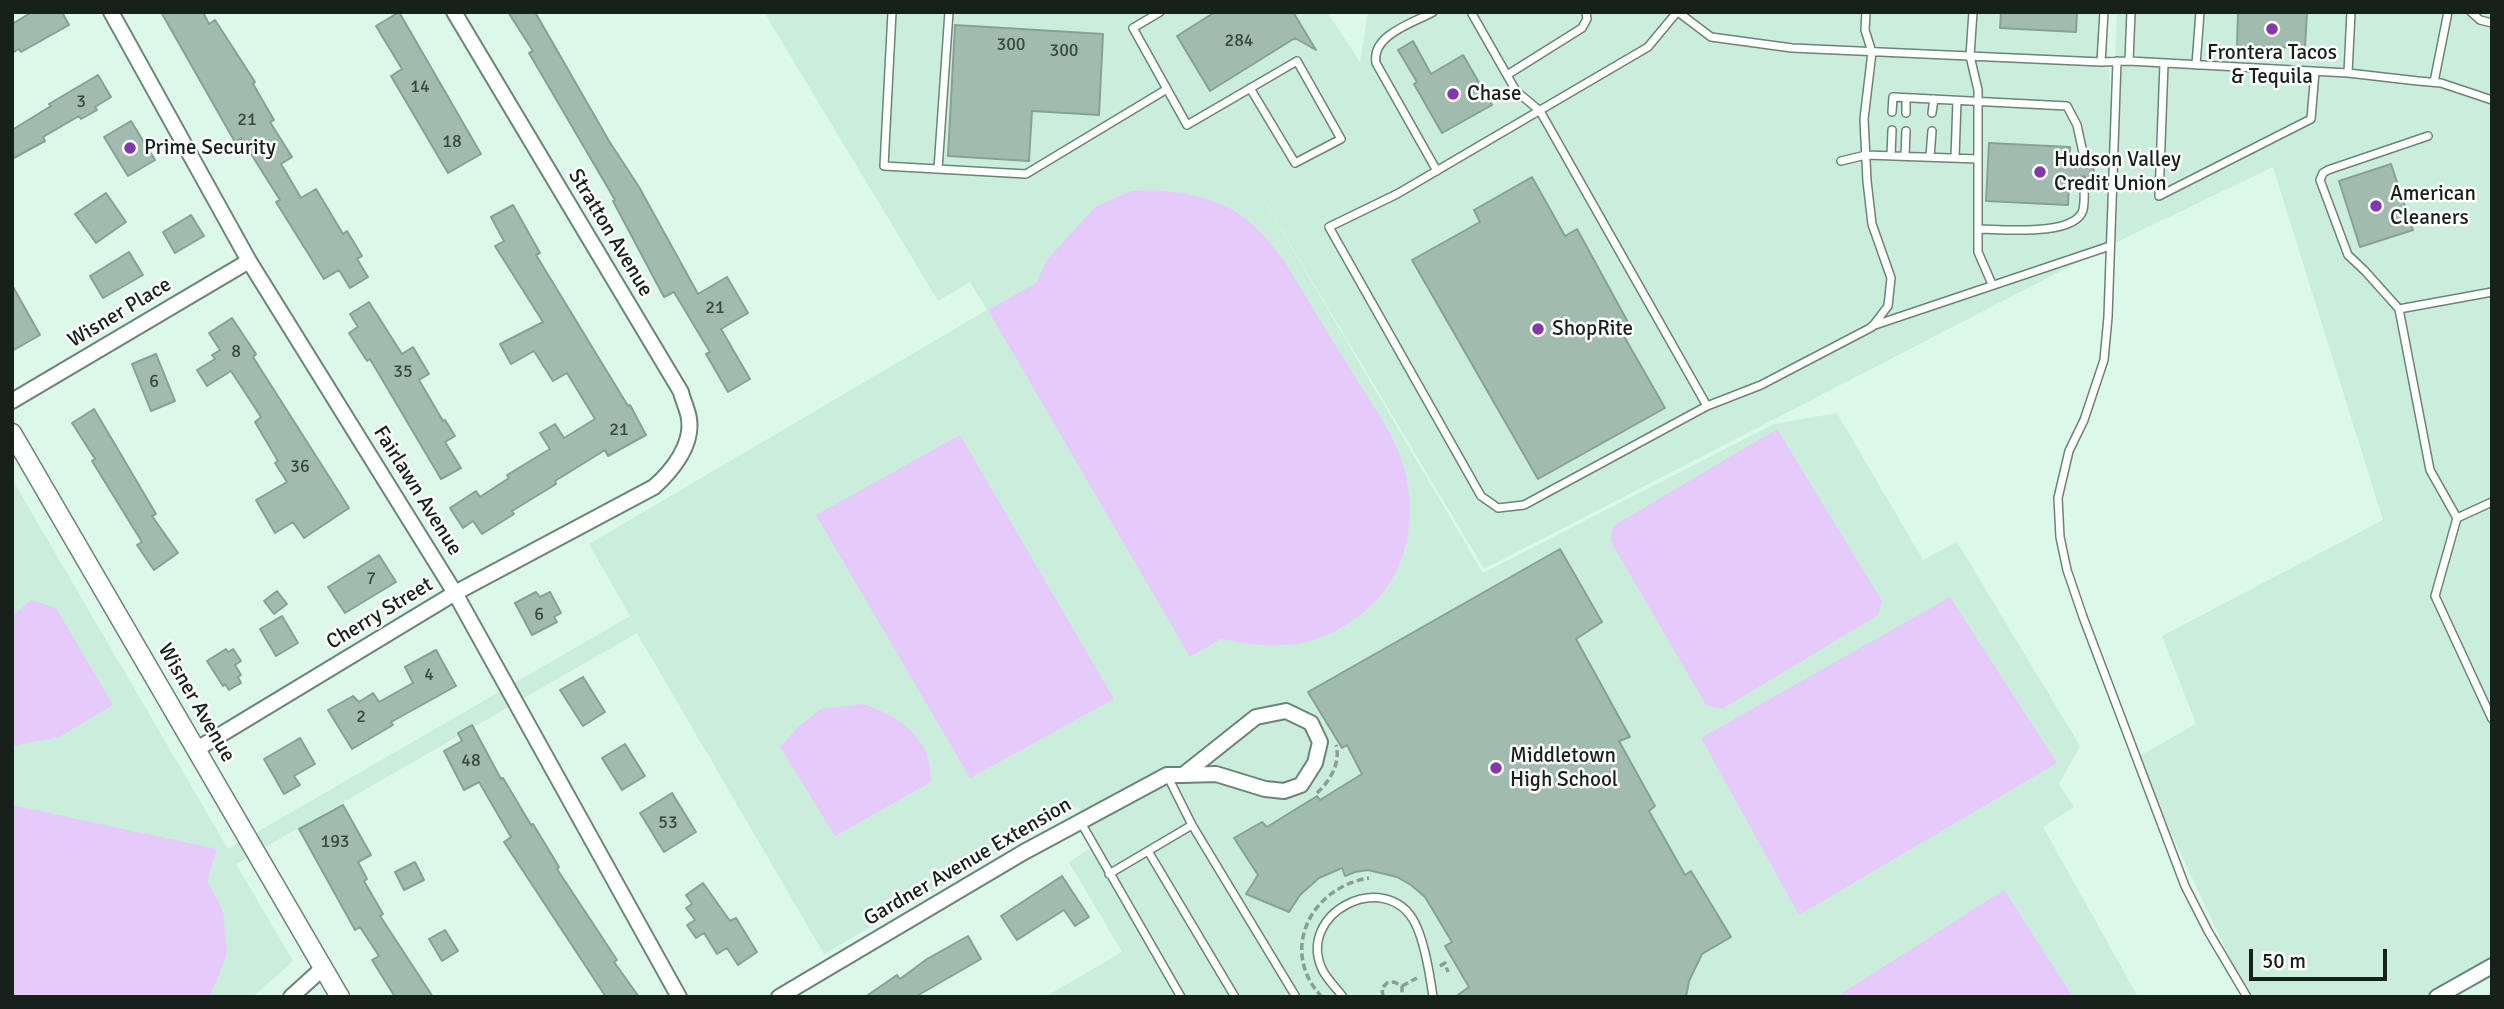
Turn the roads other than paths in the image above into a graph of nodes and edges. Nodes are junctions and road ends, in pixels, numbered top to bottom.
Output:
1 (111, 12) edge
2 (454, 12) edge
3 (892, 12) edge
4 (948, 12) edge
5 (1160, 12) edge
6 (1433, 12) edge
7 (1471, 12) edge
8 (1586, 12) edge
9 (1677, 12) edge
10 (1866, 12) edge
11 (1973, 12) edge
12 (2104, 12) edge
13 (2131, 12) edge
14 (2200, 12) edge
15 (2351, 12) edge
16 (2448, 12) edge
17 (2471, 12) edge
18 (2481, 12) edge
19 (1149, 15) edge
20 (2492, 23) edge
21 (1872, 52) junction
22 (1970, 56) junction
23 (2117, 61) junction
24 (2129, 61) junction
25 (2101, 62) junction
26 (2164, 64) junction
27 (2196, 65) junction
28 (2315, 72) junction
29 (2348, 73) junction
30 (1507, 75) junction
31 (2434, 82) junction
32 (1250, 88) junction
33 (1167, 89) junction
34 (1906, 98) junction
35 (1934, 99) junction
36 (1957, 100) junction
37 (2492, 100) edge
38 (1979, 102) junction
39 (1539, 111) junction
40 (1892, 112) dead end
41 (1906, 113) dead end
42 (1933, 113) dead end
43 (1892, 130) dead end
44 (1906, 131) dead end
45 (1932, 131) dead end
46 (2428, 136) dead end
47 (1866, 155) junction
48 (1891, 156) junction
49 (1905, 156) junction
50 (1930, 157) junction
51 (1955, 158) junction
52 (1978, 159) junction
53 (1840, 162) dead end
54 (2085, 162) dead end
55 (938, 169) junction
56 (1437, 171) junction
57 (2084, 182) dead end
58 (1978, 229) junction
59 (2110, 246) junction
60 (249, 261) junction
61 (1992, 284) junction
62 (2492, 292) edge
63 (2399, 309) junction
64 (1872, 327) junction
65 (12, 401) edge
66 (1707, 406) junction
67 (12, 433) edge
68 (662, 480) joint
69 (2492, 502) edge
70 (2457, 518) junction
71 (455, 593) junction
72 (2492, 719) edge
73 (197, 749) junction
74 (1167, 775) junction
75 (1183, 775) junction
76 (1080, 821) junction
77 (1192, 825) junction
78 (1148, 851) junction
79 (1109, 874) junction
80 (2492, 966) edge
81 (323, 968) junction
82 (291, 997) edge
83 (340, 997) edge
84 (679, 997) edge
85 (779, 997) edge
86 (1181, 997) edge
87 (1236, 997) edge
88 (1296, 997) edge
89 (1343, 997) edge
90 (1433, 997) edge
91 (2247, 997) edge
92 (2437, 997) edge

1 - 60 street, Fairlawn Avenue
2 - 68 street, Stratton Avenue
3 - 55 lane
4 - 55 lane
5 - 19 lane
6 - 56 lane
7 - 30 lane
8 - 30 lane
9 - 21 lane
9 - 39 lane
10 - 21 lane
11 - 22 lane
12 - 25 lane
13 - 24 lane
14 - 27 lane
15 - 29 lane
16 - 31 lane
17 - 20 lane
18 - 20 lane
19 - 33 lane
21 - 22 lane
21 - 47 lane
22 - 25 lane
22 - 38 lane
23 - 24 lane
23 - 25 lane
23 - 59 lane
24 - 26 lane
26 - 27 lane
26 - 28 lane
27 - 28 lane
28 - 29 lane
29 - 31 lane
30 - 39 lane
31 - 37 lane
32 - 32 lane
32 - 33 lane
33 - 55 lane
34 - 35 lane
34 - 40 lane
34 - 41 lane
35 - 36 lane
35 - 42 lane
36 - 38 lane
36 - 51 lane
38 - 52 lane
38 - 54 lane
39 - 56 lane
39 - 66 lane
43 - 48 lane
44 - 49 lane
45 - 50 lane
46 - 63 lane
47 - 48 lane
47 - 53 lane
47 - 64 lane
48 - 49 lane
49 - 50 lane
50 - 51 lane
51 - 52 lane
52 - 58 lane
56 - 66 lane
57 - 58 lane
58 - 61 lane
59 - 61 lane
59 - 91 lane
60 - 65 street, Wisner Place
60 - 71 street, Fairlawn Avenue
61 - 64 lane
62 - 63 lane
63 - 70 lane
64 - 66 lane
67 - 73 street, Wisner Avenue
68 - 71 street, Cherry Street
69 - 70 lane
70 - 72 lane
71 - 73 street, Cherry Street
71 - 84 street, Fairlawn Avenue
73 - 81 street, Wisner Avenue
74 - 75 street, Gardner Avenue Extension
74 - 76 street, Gardner Avenue Extension
74 - 77 lane
75 - 75 street, Gardner Avenue Extension
76 - 79 lane
76 - 85 street, Gardner Avenue Extension
77 - 78 lane
77 - 88 lane
78 - 79 lane
78 - 87 lane
79 - 86 lane
80 - 92 street
81 - 82 street
81 - 83 street, Wisner Avenue
89 - 90 lane

